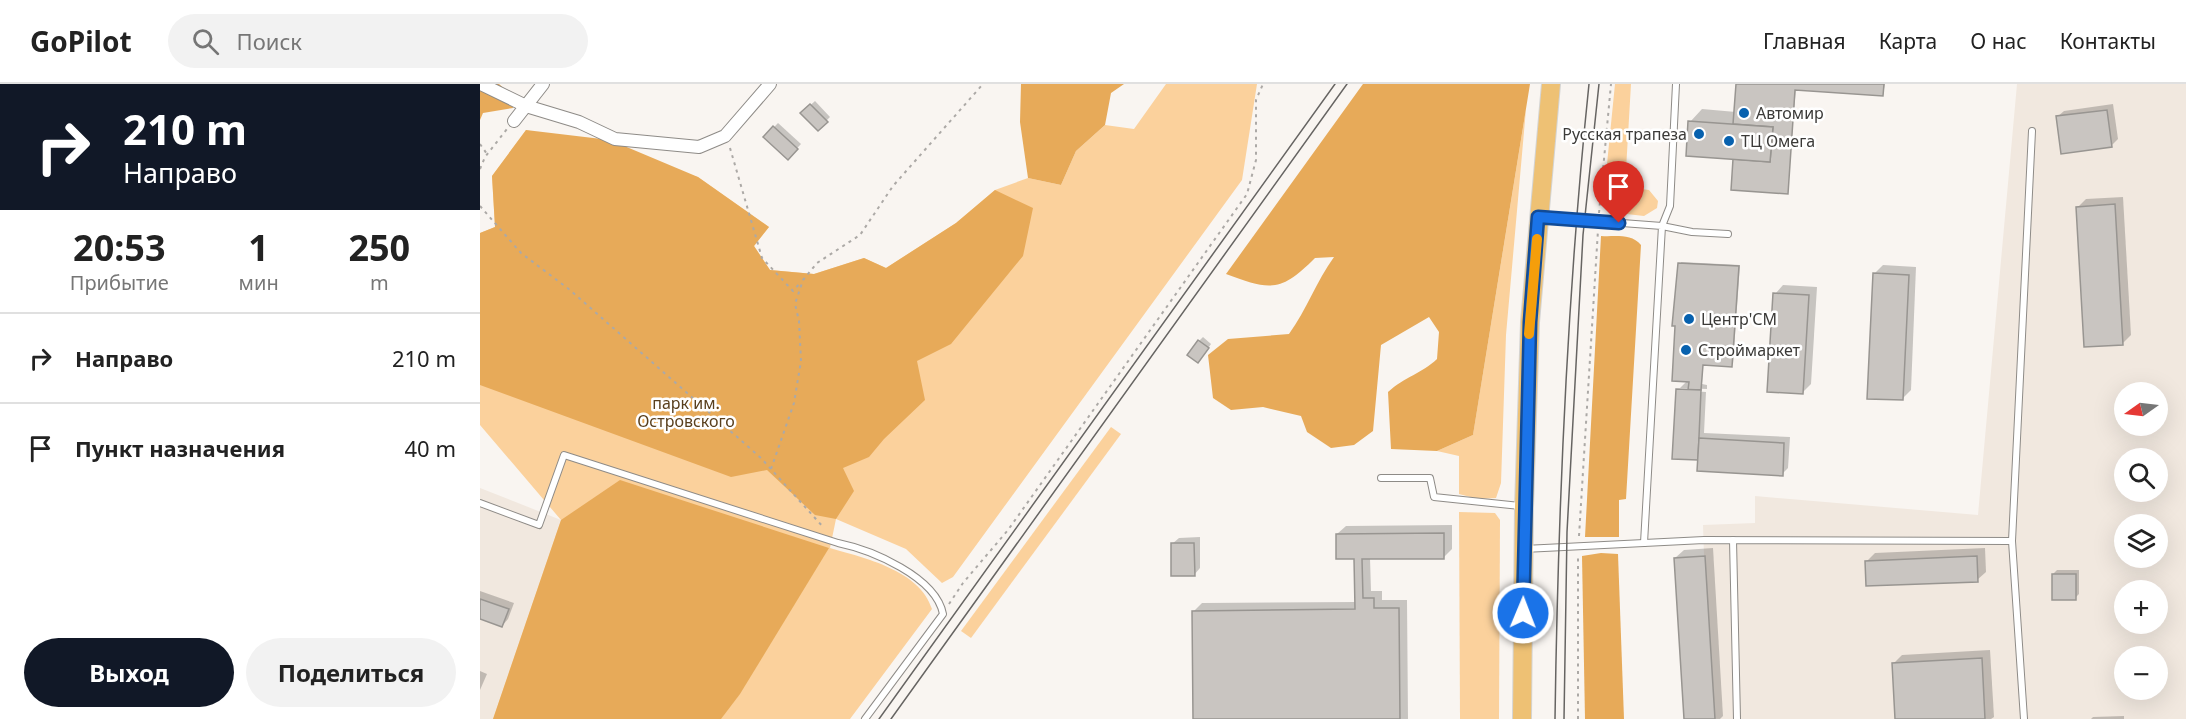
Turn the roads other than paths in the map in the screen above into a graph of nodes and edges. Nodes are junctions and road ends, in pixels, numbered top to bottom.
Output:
1 (481, 84) edge
2 (543, 84) edge
3 (770, 84) edge
4 (1551, 84) edge
5 (1676, 84) edge
6 (526, 106) junction
7 (514, 121) road end
8 (2032, 130) dead end
9 (1538, 217) junction
10 (1662, 226) junction
11 (1728, 234) dead end
12 (1381, 478) dead end
13 (480, 503) edge
14 (1524, 507) junction
15 (1733, 540) junction
16 (2012, 541) junction
17 (1644, 543) junction
18 (1524, 549) junction
19 (865, 719) edge
20 (1522, 719) edge
21 (1737, 719) edge
22 (2024, 719) edge

1 - 6 street
2 - 6 street
3 - 6 street
4 - 9 main road
5 - 10 lane
6 - 7 street
8 - 16 lane
9 - 10 lane
9 - 14 main road
10 - 11 lane
10 - 17 lane
12 - 14 lane
13 - 19 lane
14 - 18 main road
15 - 16 lane
15 - 17 lane
15 - 21 lane
16 - 22 lane
17 - 18 lane
18 - 20 main road

